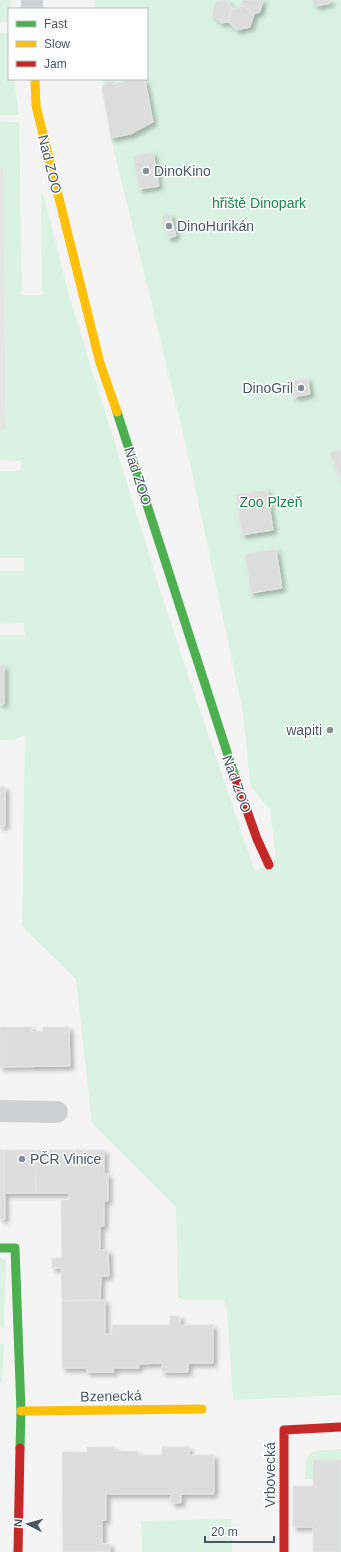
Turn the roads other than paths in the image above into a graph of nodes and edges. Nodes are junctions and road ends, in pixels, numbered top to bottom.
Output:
1 (35, 80) edge
2 (269, 865) dead end
3 (0, 1111) edge
4 (57, 1112) dead end
5 (0, 1248) edge
6 (202, 1409) dead end
7 (21, 1411) junction
8 (341, 1427) edge
9 (18, 1552) edge
10 (284, 1552) edge

1 - 2 street, Nad ZOO
3 - 4 street
5 - 7 street
6 - 7 street, Bzenecká
7 - 9 street
8 - 10 street, Vrbovecká

